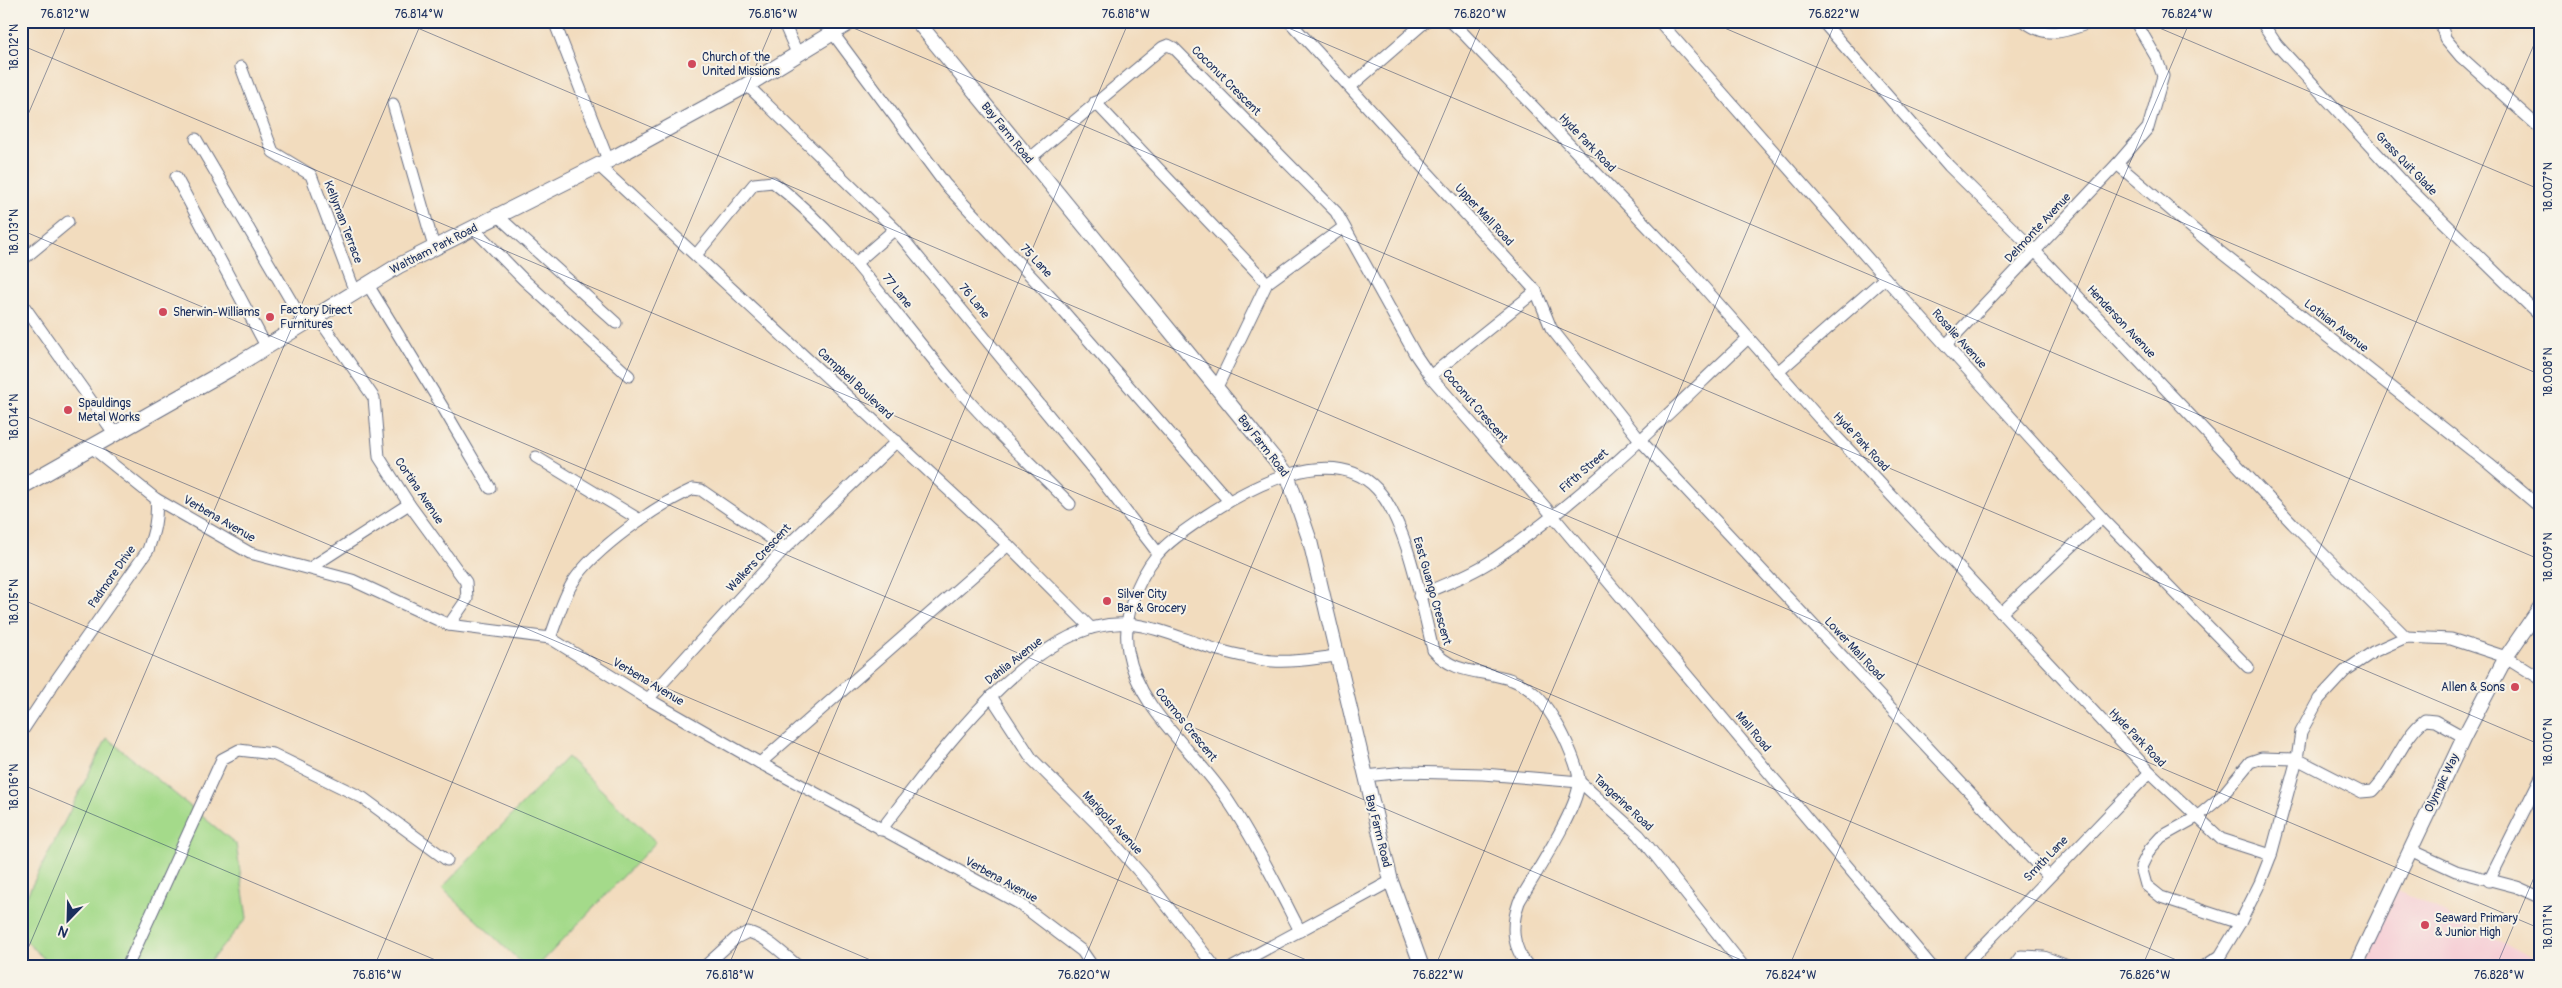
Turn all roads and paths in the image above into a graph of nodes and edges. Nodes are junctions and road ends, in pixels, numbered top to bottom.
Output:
1 (554, 21) edge
2 (783, 21) edge
3 (852, 21) edge
4 (917, 21) edge
5 (1289, 21) edge
6 (1426, 21) edge
7 (1450, 21) edge
8 (1659, 21) edge
9 (1822, 21) edge
10 (2024, 21) edge
11 (2095, 21) edge
12 (2135, 21) edge
13 (2261, 21) edge
14 (2440, 21) edge
15 (832, 32) junction
16 (797, 53) junction
17 (241, 67) dead end
18 (747, 85) junction
19 (1350, 88) junction
20 (1096, 102) junction
21 (393, 104) dead end
22 (2541, 129) edge
23 (196, 139) dead end
24 (1028, 160) junction
25 (603, 163) junction
26 (2117, 164) junction
27 (176, 177) dead end
28 (499, 217) junction
29 (68, 222) dead end
30 (1344, 227) junction
31 (895, 228) junction
32 (474, 229) junction
33 (434, 247) junction
34 (2035, 251) junction
35 (696, 255) junction
36 (21, 261) edge
37 (857, 262) junction
38 (1885, 278) junction
39 (1267, 283) junction
40 (361, 288) junction
41 (1536, 291) junction
42 (21, 302) edge
43 (318, 316) junction
44 (2541, 317) edge
45 (304, 323) junction
46 (616, 323) dead end
47 (1747, 339) junction
48 (1946, 345) junction
49 (266, 346) junction
50 (1778, 372) junction
51 (630, 376) dead end
52 (1430, 376) junction
53 (1216, 387) junction
54 (114, 433) junction
55 (1640, 440) junction
56 (896, 441) junction
57 (90, 446) junction
58 (536, 457) dead end
59 (1287, 474) junction
60 (21, 487) edge
61 (490, 488) dead end
62 (156, 499) junction
63 (1229, 501) junction
64 (409, 504) junction
65 (1070, 504) dead end
66 (2541, 508) edge
67 (1553, 516) junction
68 (2102, 518) junction
69 (640, 520) junction
70 (1008, 545) junction
71 (785, 548) junction
72 (1158, 553) junction
73 (310, 568) junction
74 (1419, 596) junction
75 (2541, 606) edge
76 (2001, 613) junction
77 (1127, 624) junction
78 (449, 625) junction
79 (1090, 628) junction
80 (2406, 637) junction
81 (550, 638) junction
82 (1337, 656) junction
83 (2506, 657) junction
84 (2248, 668) dead end
85 (2541, 679) edge
86 (991, 696) junction
87 (648, 699) junction
88 (21, 733) edge
89 (2464, 737) junction
90 (2297, 759) junction
91 (760, 763) junction
92 (2150, 772) junction
93 (1365, 776) junction
94 (2541, 777) edge
95 (1580, 782) junction
96 (2197, 817) junction
97 (881, 830) junction
98 (2410, 850) junction
99 (2271, 855) junction
100 (448, 860) dead end
101 (2048, 876) junction
102 (1391, 881) junction
103 (2489, 881) junction
104 (2540, 897) edge
105 (2240, 923) junction
106 (1300, 931) junction
107 (1239, 966) edge
108 (127, 967) edge
109 (704, 967) edge
110 (799, 967) edge
111 (1093, 967) edge
112 (1215, 967) edge
113 (1422, 967) edge
114 (1529, 967) edge
115 (1744, 967) edge
116 (1932, 967) edge
117 (1963, 967) edge
118 (2012, 967) edge
119 (2070, 967) edge
120 (2203, 967) edge
121 (2355, 967) edge

1 - 25 street
2 - 16 street
3 - 15 main road, Waltham Park Road
4 - 24 street, Bay Farm Road
5 - 19 street, Upper Mall Road
6 - 19 street
7 - 47 street, Hyde Park Road
8 - 38 street, Rosalie Avenue
9 - 34 street, Henderson Avenue
10 - 11 street
12 - 26 street, Delmonte Avenue
13 - 44 street, Grass Quit Glade
14 - 22 street
15 - 16 main road, Waltham Park Road
15 - 63 street, 75 Lane
16 - 18 main road, Waltham Park Road
17 - 40 street, Kellyman Terrace
18 - 25 main road, Waltham Park Road
18 - 31 street, 76 Lane
19 - 41 street, Upper Mall Road
20 - 24 street, Coconut Crescent
20 - 30 street, Coconut Crescent
20 - 39 street
21 - 33 street
23 - 45 street
24 - 53 street, Bay Farm Road
25 - 28 main road, Waltham Park Road
25 - 35 street, Campbell Boulevard
26 - 34 street, Delmonte Avenue
26 - 66 street, Lothian Avenue
27 - 49 street
28 - 32 main road, Waltham Park Road
28 - 46 street
29 - 36 street
30 - 39 street
30 - 52 street, Coconut Crescent
31 - 37 street
31 - 72 street, 76 Lane
32 - 33 main road, Waltham Park Road
32 - 51 street
33 - 40 main road, Waltham Park Road
34 - 48 street, Delmonte Avenue
34 - 80 street, Henderson Avenue
35 - 37 street, 77 Lane
35 - 56 street, Campbell Boulevard
37 - 65 street, 77 Lane
38 - 48 street, Rosalie Avenue
38 - 50 street
39 - 53 street
40 - 43 main road, Waltham Park Road
40 - 61 street, Kellyman Terrace
41 - 52 street
41 - 55 street, Upper Mall Road
42 - 54 street
43 - 45 main road, Waltham Park Road
43 - 64 street, Cortina Avenue
45 - 49 main road, Waltham Park Road
47 - 50 street, Hyde Park Road
47 - 55 street, Fifth Street
48 - 68 street, Rosalie Avenue
49 - 54 main road, Waltham Park Road
50 - 76 street, Hyde Park Road
52 - 67 street, Coconut Crescent
53 - 59 street, Bay Farm Road
54 - 57 main road, Waltham Park Road
55 - 67 street, Fifth Street
55 - 101 street, Lower Mall Road
56 - 70 street, Campbell Boulevard
56 - 71 street, Walkers Crescent
57 - 60 main road, Waltham Park Road
57 - 62 street
58 - 69 street
59 - 63 street, Cosmos Crescent
59 - 74 street, East Guango Crescent
59 - 82 street, Bay Farm Road
62 - 73 street, Verbena Avenue
62 - 88 street, Padmore Drive
63 - 72 street, Cosmos Crescent
64 - 73 street
64 - 78 street, Cortina Avenue
67 - 74 street, Fifth Street
67 - 116 street, Mall Road
68 - 76 street
68 - 84 street, Rosalie Avenue
69 - 71 street
69 - 81 street
70 - 79 street, Campbell Boulevard
70 - 91 street
71 - 87 street, Walkers Crescent
72 - 77 street, Cosmos Crescent
73 - 78 street, Verbena Avenue
74 - 95 street, East Guango Crescent
75 - 83 street, Olympic Way
76 - 92 street, Hyde Park Road
77 - 79 street, Dahlia Avenue
77 - 82 street, Dahlia Avenue
77 - 106 street, Cosmos Crescent
78 - 81 street, Verbena Avenue
79 - 86 street, Dahlia Avenue
80 - 83 street
80 - 90 street
81 - 87 street, Verbena Avenue
82 - 93 street, Bay Farm Road
83 - 85 street
83 - 89 street, Olympic Way
86 - 97 street, Dahlia Avenue
86 - 112 street, Marigold Avenue
87 - 91 street, Verbena Avenue
89 - 90 street
89 - 98 street, Olympic Way
90 - 96 street
90 - 99 street
91 - 97 street, Verbena Avenue
92 - 96 street, Hyde Park Road
92 - 101 street, Smith Lane
93 - 95 street, Tangerine Road
93 - 102 street, Bay Farm Road
94 - 103 street
95 - 114 street
95 - 115 street, Tangerine Road
96 - 99 street, Hyde Park Road
96 - 105 street
97 - 111 street, Verbena Avenue
98 - 103 street
98 - 121 street, Olympic Way
99 - 105 street
100 - 108 street
101 - 117 street, Smith Lane
102 - 106 street
102 - 113 street, Bay Farm Road
103 - 104 street
105 - 120 street
106 - 107 street
109 - 110 street
118 - 119 street

